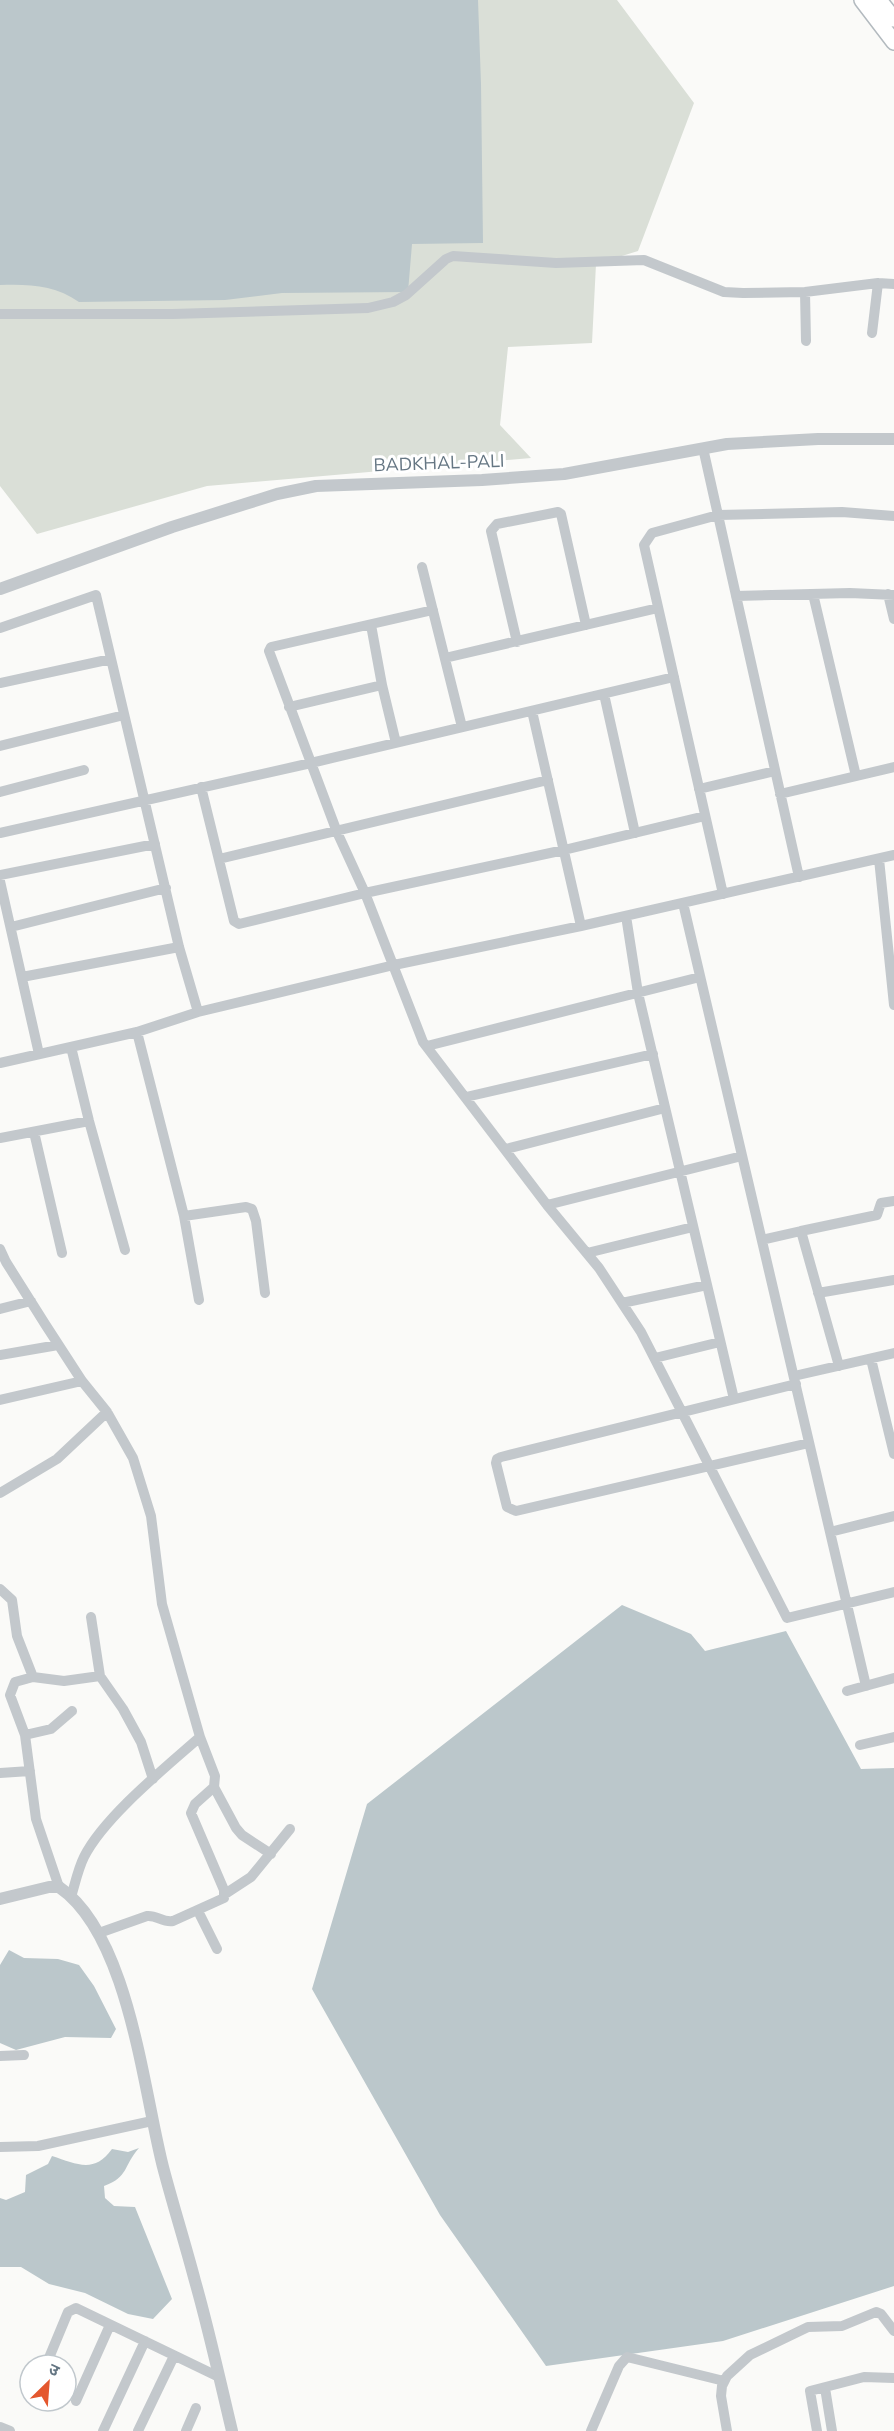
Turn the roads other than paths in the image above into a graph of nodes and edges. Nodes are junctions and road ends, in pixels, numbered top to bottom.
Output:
1 (862, 0) edge
2 (879, 0) edge
3 (894, 20) edge
4 (894, 42) edge
5 (878, 283) junction
6 (894, 284) edge
7 (805, 292) junction
8 (0, 314) edge
9 (872, 333) dead end
10 (806, 341) dead end
11 (894, 439) edge
12 (703, 448) junction
13 (718, 515) junction
14 (894, 516) edge
15 (422, 567) dead end
16 (0, 589) edge
17 (813, 594) junction
18 (891, 594) edge
19 (736, 596) junction
20 (658, 609) junction
21 (433, 610) junction
22 (894, 619) edge
23 (371, 625) junction
24 (586, 625) junction
25 (0, 628) edge
26 (517, 642) junction
27 (445, 658) junction
28 (111, 659) junction
29 (674, 677) junction
30 (0, 682) edge
31 (382, 685) junction
32 (604, 694) junction
33 (289, 706) junction
34 (532, 711) junction
35 (124, 715) junction
36 (462, 727) junction
37 (396, 743) junction
38 (0, 746) edge
39 (311, 763) junction
40 (894, 767) edge
41 (84, 770) dead end
42 (775, 771) junction
43 (856, 776) junction
44 (548, 780) junction
45 (201, 787) junction
46 (699, 789) junction
47 (0, 792) edge
48 (780, 794) junction
49 (145, 800) junction
50 (705, 816) junction
51 (337, 832) junction
52 (0, 833) edge
53 (635, 833) junction
54 (155, 844) junction
55 (564, 850) junction
56 (894, 855) edge
57 (219, 859) junction
58 (879, 859) junction
59 (0, 875) edge
60 (799, 878) junction
61 (0, 881) edge
62 (166, 888) junction
63 (365, 893) junction
64 (723, 894) junction
65 (683, 903) junction
66 (626, 916) junction
67 (581, 926) junction
68 (11, 927) junction
69 (179, 947) junction
70 (394, 965) junction
71 (22, 977) junction
72 (700, 977) junction
73 (638, 993) junction
74 (894, 1005) edge
75 (198, 1012) junction
76 (137, 1032) junction
77 (427, 1046) junction
78 (71, 1047) junction
79 (39, 1054) junction
80 (652, 1054) junction
81 (0, 1063) edge
82 (466, 1097) junction
83 (665, 1108) junction
84 (89, 1121) junction
85 (34, 1132) junction
86 (0, 1138) edge
87 (506, 1149) junction
88 (742, 1156) junction
89 (680, 1171) junction
90 (894, 1201) edge
91 (547, 1204) junction
92 (184, 1216) junction
93 (693, 1227) junction
94 (801, 1231) junction
95 (762, 1240) junction
96 (0, 1248) edge
97 (125, 1250) dead end
98 (62, 1253) dead end
99 (587, 1253) junction
100 (894, 1280) edge
101 (707, 1285) junction
102 (265, 1293) dead end
103 (819, 1293) junction
104 (198, 1300) dead end
105 (31, 1301) junction
106 (622, 1303) junction
107 (0, 1309) edge
108 (720, 1342) junction
109 (58, 1345) junction
110 (894, 1353) edge
111 (0, 1355) edge
112 (655, 1358) junction
113 (871, 1359) junction
114 (839, 1366) junction
115 (795, 1380) junction
116 (82, 1381) junction
117 (734, 1399) junction
118 (0, 1400) edge
119 (107, 1412) junction
120 (682, 1412) junction
121 (891, 1426) edge
122 (809, 1443) junction
123 (894, 1454) edge
124 (710, 1465) junction
125 (0, 1493) edge
126 (894, 1516) edge
127 (830, 1532) junction
128 (0, 1589) edge
129 (894, 1592) edge
130 (847, 1603) junction
131 (91, 1617) dead end
132 (100, 1676) junction
133 (33, 1677) junction
134 (894, 1678) edge
135 (866, 1686) junction
136 (847, 1691) dead end
137 (5, 1697) edge
138 (72, 1711) dead end
139 (25, 1735) junction
140 (200, 1737) junction
141 (894, 1737) edge
142 (860, 1745) dead end
143 (30, 1771) junction
144 (0, 1773) edge
145 (153, 1779) junction
146 (214, 1787) junction
147 (290, 1829) dead end
148 (271, 1854) junction
149 (59, 1887) junction
150 (225, 1894) junction
151 (71, 1897) junction
152 (0, 1899) edge
153 (198, 1911) junction
154 (99, 1933) junction
155 (217, 1949) dead end
156 (24, 2055) dead end
157 (0, 2056) edge
158 (152, 2121) junction
159 (0, 2147) edge
160 (110, 2325) junction
161 (894, 2331) edge
162 (145, 2341) junction
163 (51, 2353) edge
164 (174, 2356) junction
165 (219, 2377) junction
166 (894, 2378) edge
167 (724, 2381) junction
168 (825, 2388) junction
169 (78, 2397) edge
170 (196, 2408) dead end
171 (103, 2431) edge
172 (138, 2431) edge
173 (186, 2431) edge
174 (232, 2431) edge
175 (591, 2431) edge
176 (727, 2431) edge
177 (817, 2431) edge
178 (832, 2431) edge

1 - 4 main road
2 - 3 main road
5 - 6 street
5 - 7 street
5 - 9 street
7 - 8 street
7 - 10 street
11 - 12 street, BADKHAL-PALI
12 - 13 street
12 - 16 street, BADKHAL-PALI
13 - 14 street
13 - 19 street
13 - 20 street
15 - 21 street
17 - 18 street
17 - 19 street
17 - 43 street
18 - 22 street
19 - 42 street
20 - 24 street
20 - 29 street
21 - 23 street
21 - 27 street
23 - 31 street
23 - 33 street
24 - 26 street
24 - 26 street
25 - 28 street
26 - 27 street
27 - 36 street
28 - 30 street
28 - 35 street
29 - 32 street
29 - 46 street
31 - 33 street
31 - 37 street
32 - 34 street
32 - 53 street
33 - 39 street
34 - 36 street
34 - 44 street
35 - 38 street
35 - 49 street
36 - 37 street
37 - 39 street
39 - 45 street
39 - 51 street
40 - 43 street
41 - 47 street
42 - 46 street
42 - 48 street
43 - 48 street
44 - 51 street
44 - 55 street
45 - 49 street
45 - 57 street
46 - 50 street
48 - 60 street
49 - 52 street
49 - 54 street
50 - 53 street
50 - 64 street
51 - 57 street
51 - 63 street
53 - 55 street
54 - 59 street
54 - 62 street
55 - 63 street
55 - 67 street
56 - 58 street
57 - 63 street
58 - 60 street
58 - 74 street
60 - 64 street
61 - 68 street
62 - 68 street
62 - 69 street
63 - 70 street
64 - 65 street
65 - 66 street
65 - 72 street
66 - 67 street
66 - 73 street
67 - 70 street
68 - 71 street
69 - 71 street
69 - 75 street
70 - 75 street
70 - 77 street
71 - 79 street
72 - 73 street
72 - 88 street
73 - 77 street
73 - 80 street
75 - 76 street
76 - 78 street
76 - 92 street
77 - 82 street
78 - 79 street
78 - 84 street
79 - 81 street
80 - 82 street
80 - 83 street
82 - 87 street
83 - 87 street
83 - 89 street
84 - 85 street
84 - 97 street
85 - 86 street
85 - 98 street
87 - 91 street
88 - 89 street
88 - 95 street
89 - 91 street
89 - 93 street
90 - 94 street
91 - 99 street
92 - 102 street
92 - 104 street
93 - 99 street
93 - 101 street
94 - 95 street
94 - 103 street
95 - 115 street
96 - 105 street
99 - 106 street
100 - 103 street
101 - 106 street
101 - 108 street
103 - 114 street
105 - 107 street
105 - 109 street
106 - 112 street
108 - 112 street
108 - 117 street
109 - 111 street
109 - 116 street
110 - 113 street
112 - 120 street
113 - 114 street
113 - 121 street
114 - 115 street
115 - 117 street
115 - 122 street
116 - 118 street
116 - 119 street
117 - 120 street
119 - 125 street
119 - 140 street
120 - 124 street
120 - 124 street
121 - 123 street
122 - 124 street
122 - 127 street
124 - 130 street
126 - 127 street
127 - 130 street
128 - 133 street
129 - 130 street
130 - 135 street
131 - 132 street
132 - 133 street
132 - 145 street
133 - 137 street
134 - 135 street
135 - 136 street
137 - 139 street
138 - 139 street
139 - 143 street
140 - 145 street
140 - 146 street
141 - 142 street
143 - 144 street
143 - 149 street
145 - 151 street
146 - 148 street
146 - 150 street
147 - 148 street
148 - 150 street
149 - 151 street
149 - 152 street
150 - 153 street
151 - 154 street
153 - 154 street
153 - 155 street
154 - 158 street
156 - 157 street
158 - 159 street
158 - 165 street
160 - 162 street
160 - 163 street
160 - 169 street
161 - 167 street
162 - 164 street
162 - 171 street
164 - 165 street
164 - 172 street
165 - 174 street
166 - 168 street
167 - 175 street
167 - 176 street
168 - 177 street
168 - 178 street
170 - 173 street

